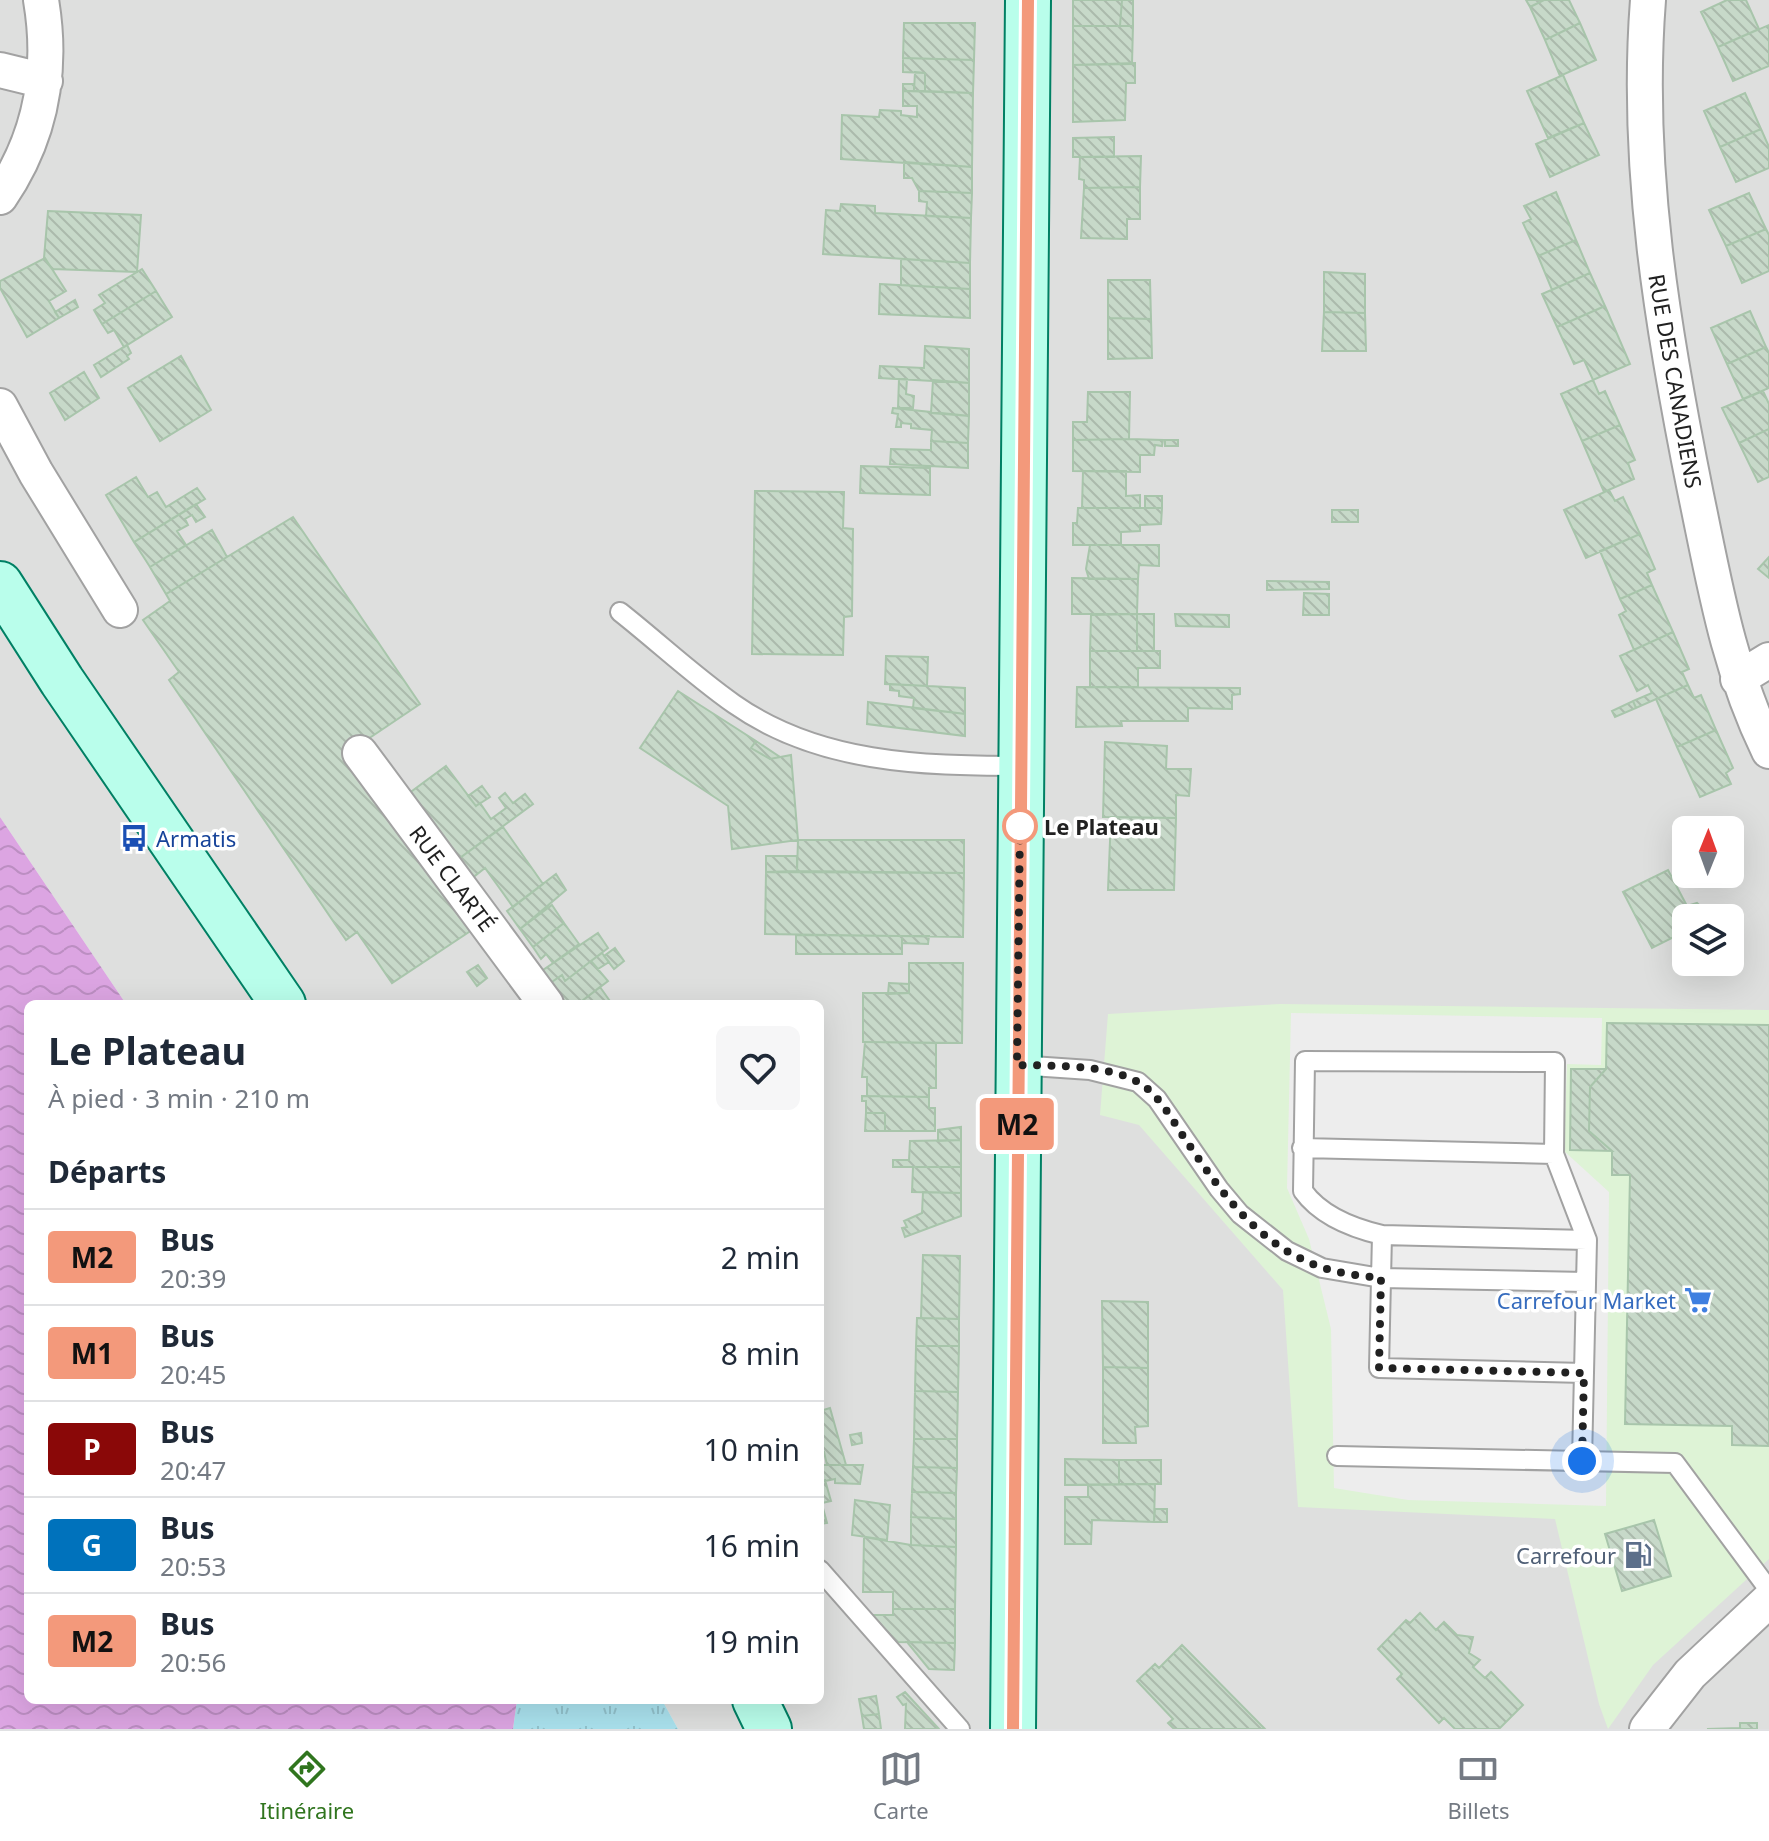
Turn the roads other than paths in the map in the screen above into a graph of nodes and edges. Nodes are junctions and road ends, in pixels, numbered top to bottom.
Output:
1 (41, 0) edge
2 (1028, 0) edge
3 (1648, 0) edge
4 (0, 70) edge
5 (45, 81) junction
6 (0, 197) edge
7 (0, 406) edge
8 (0, 584) edge
9 (120, 610) dead end
10 (620, 612) dead end
11 (1769, 660) edge
12 (1738, 679) junction
13 (1769, 751) edge
14 (360, 753) dead end
15 (1020, 766) junction
16 (280, 1000) edge
17 (543, 1000) edge
18 (1017, 1065) junction
19 (1302, 1148) junction
20 (1554, 1154) junction
21 (1382, 1235) junction
22 (1587, 1240) junction
23 (1381, 1278) junction
24 (1586, 1282) junction
25 (1584, 1373) junction
26 (1337, 1456) dead end
27 (1582, 1461) junction
28 (824, 1575) edge
29 (1769, 1590) edge
30 (1769, 1600) edge
31 (757, 1704) edge
32 (769, 1729) edge
33 (960, 1729) edge
34 (1013, 1729) edge
35 (1647, 1729) edge

1 - 5 street
2 - 15 main road
3 - 12 street, RUE DES CANADIENS
4 - 5 street
5 - 6 street
7 - 9 street
8 - 16 main road
10 - 15 lane
11 - 12 street
12 - 13 street, RUE DES CANADIENS
14 - 17 street, RUE CLARTÉ
15 - 18 main road
18 - 23 lane
18 - 34 main road
19 - 20 lane
19 - 20 lane
19 - 21 lane
20 - 22 lane
21 - 22 lane
21 - 23 lane
22 - 24 lane
23 - 24 lane
23 - 25 lane
24 - 25 lane
25 - 27 lane
26 - 27 lane
27 - 29 lane
28 - 33 lane
30 - 35 street
31 - 32 main road

